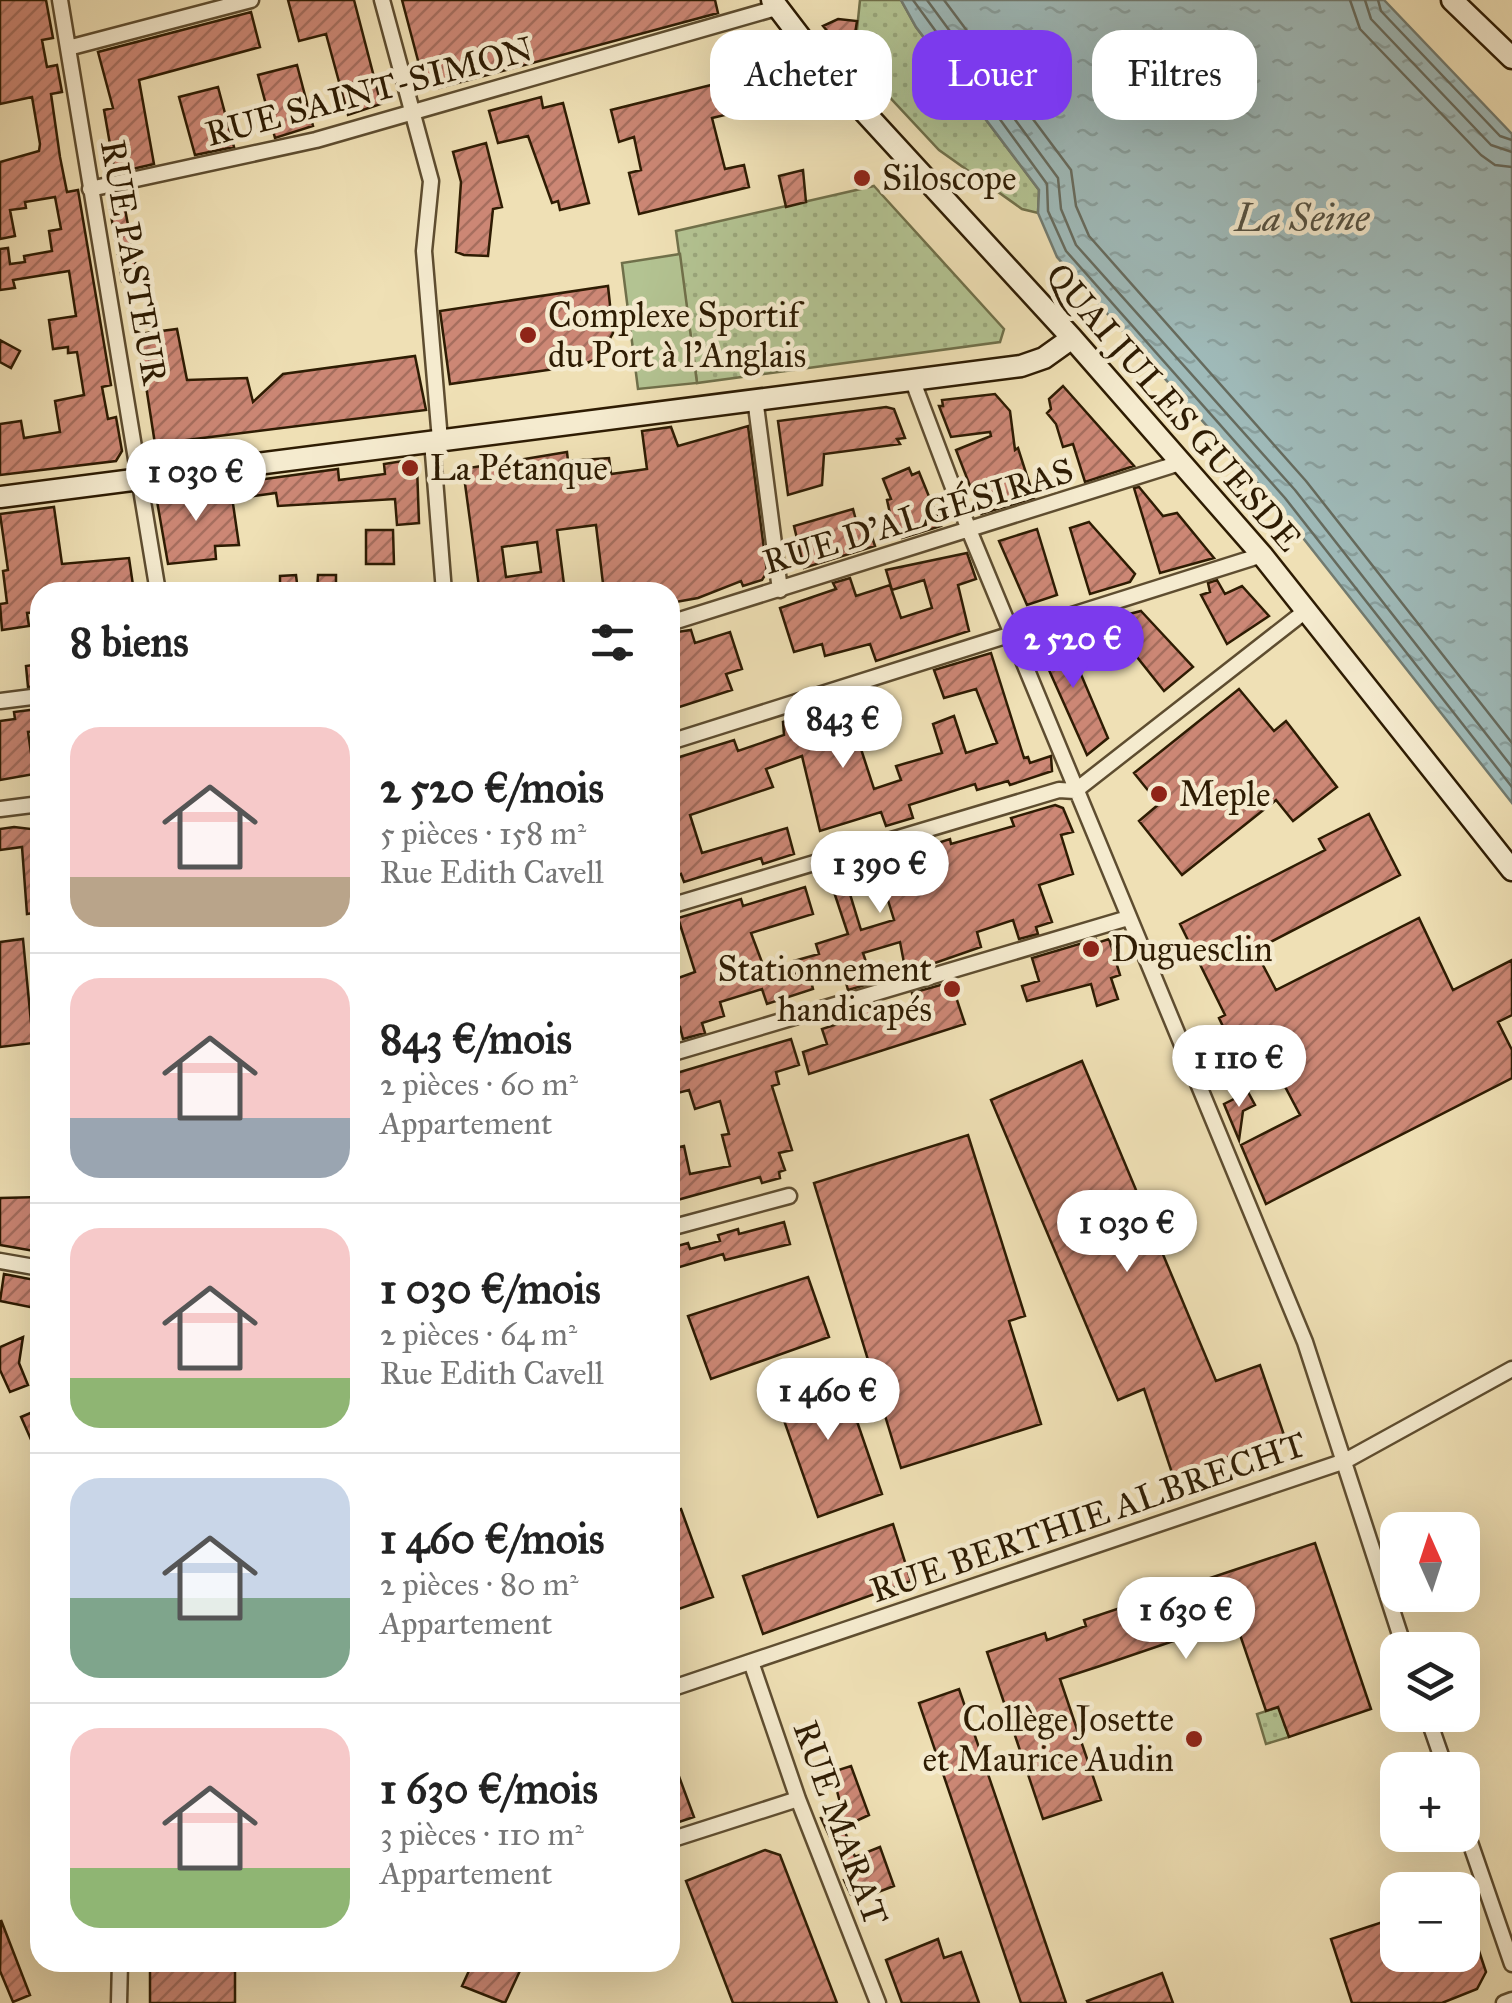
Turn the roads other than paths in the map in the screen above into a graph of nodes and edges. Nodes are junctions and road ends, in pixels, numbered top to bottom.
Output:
1 (60, 0) edge
2 (251, 0) edge
3 (382, 0) edge
4 (1452, 0) edge
5 (1466, 0) edge
6 (774, 4) edge
7 (68, 48) junction
8 (1505, 51) edge
9 (412, 109) junction
10 (90, 189) junction
11 (1072, 338) junction
12 (912, 379) junction
13 (756, 398) junction
14 (436, 441) junction
15 (1183, 462) junction
16 (140, 478) junction
17 (0, 497) edge
18 (968, 530) junction
19 (1262, 555) junction
20 (156, 582) edge
21 (443, 582) edge
22 (780, 590) junction
23 (1308, 609) junction
24 (680, 620) edge
25 (1011, 633) junction
26 (30, 697) edge
27 (0, 701) edge
28 (680, 739) edge
29 (1075, 791) junction
30 (30, 805) edge
31 (0, 809) edge
32 (1512, 870) edge
33 (680, 903) edge
34 (1128, 918) junction
35 (680, 1051) edge
36 (790, 1196) dead end
37 (680, 1225) edge
38 (0, 1261) edge
39 (30, 1266) edge
40 (1512, 1369) edge
41 (1346, 1461) junction
42 (1399, 1632) edge
43 (751, 1662) junction
44 (680, 1686) edge
45 (798, 1799) junction
46 (680, 1837) edge
47 (1473, 1852) edge
48 (1512, 1964) edge
49 (120, 1972) edge
50 (1512, 2000) edge
51 (119, 2003) edge
52 (878, 2003) edge
53 (1504, 2003) edge

1 - 7 street, RUE PASTEUR
2 - 7 street
3 - 9 street
4 - 8 main road
5 - 8 main road
6 - 9 street, RUE SAINT-SIMON
6 - 11 main road, QUAI JULES GUESDE
7 - 10 street, RUE PASTEUR
9 - 10 street, RUE SAINT-SIMON
9 - 14 street
10 - 16 street, RUE PASTEUR
11 - 12 main road
11 - 15 main road, QUAI JULES GUESDE
12 - 13 main road
12 - 18 street
13 - 14 main road
13 - 22 street
14 - 16 main road
14 - 21 street
15 - 18 street, RUE D'ALGÉSIRAS
15 - 19 main road, QUAI JULES GUESDE
16 - 17 main road
16 - 20 street, RUE PASTEUR
18 - 22 street, RUE D'ALGÉSIRAS
18 - 25 street
19 - 23 main road, QUAI JULES GUESDE
19 - 25 street
22 - 24 street, RUE D'ALGÉSIRAS
23 - 29 street
23 - 32 main road, QUAI JULES GUESDE
25 - 28 street
25 - 29 street
26 - 27 street
29 - 33 street
29 - 34 street
30 - 31 street
34 - 35 street
34 - 41 street
36 - 37 street
38 - 39 street
40 - 41 street, RUE BERTHIE ALBRECHT
41 - 42 street
41 - 43 street, RUE BERTHIE ALBRECHT
43 - 44 street, RUE BERTHIE ALBRECHT
43 - 45 street, RUE MARAT
45 - 46 street
45 - 52 street, RUE MARAT
47 - 48 street
49 - 51 street
50 - 53 street

